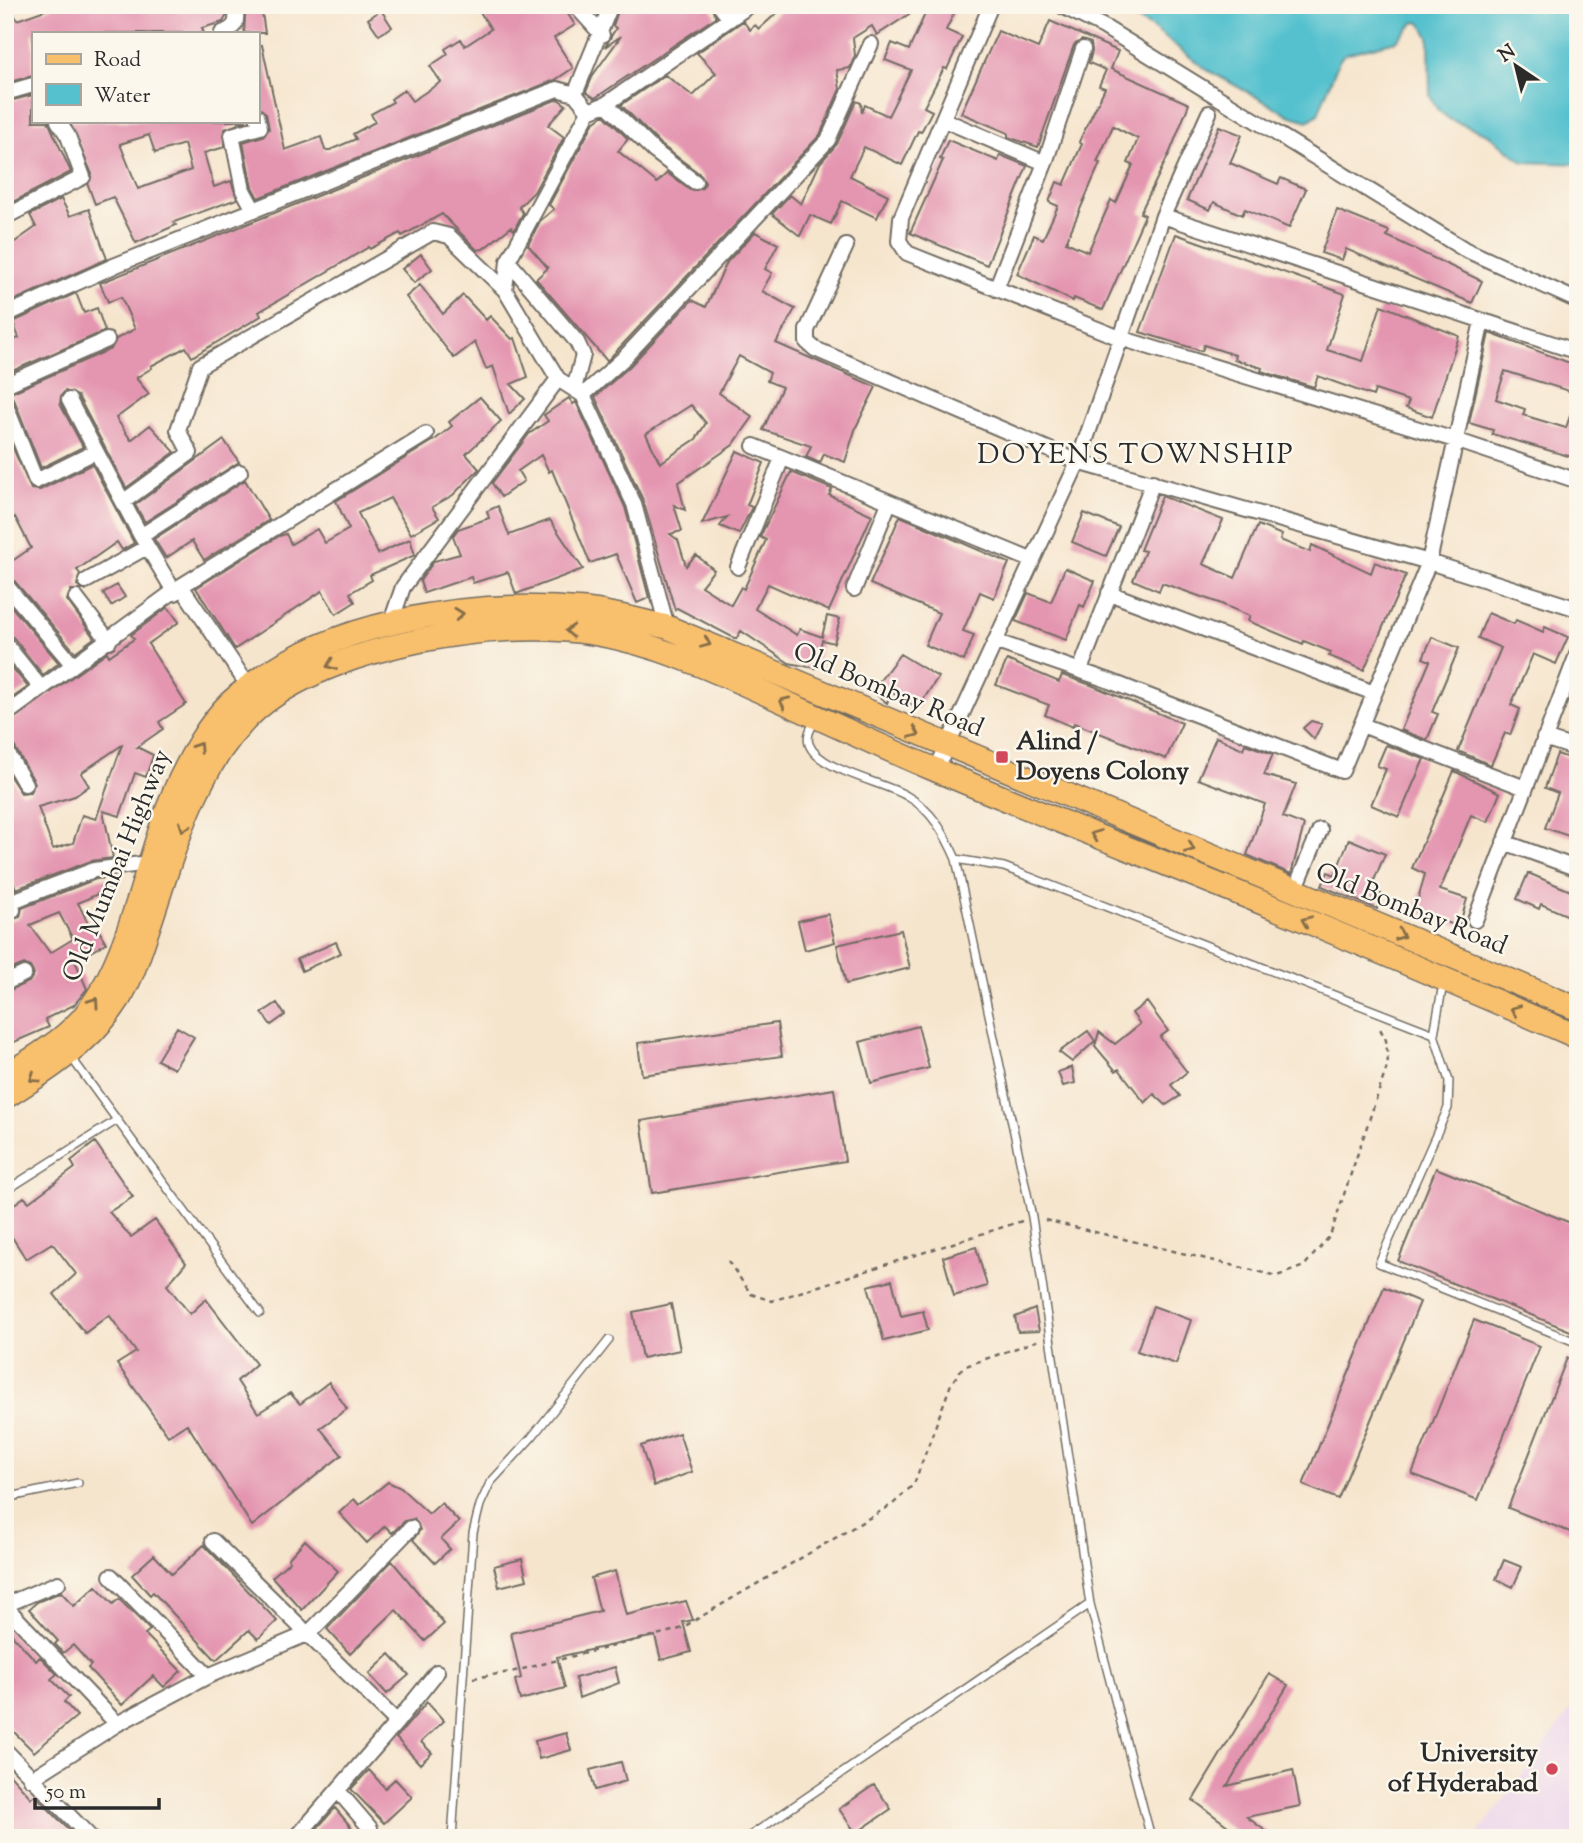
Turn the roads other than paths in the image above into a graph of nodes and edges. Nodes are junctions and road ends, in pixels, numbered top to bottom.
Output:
1 (236, 5) edge
2 (575, 5) edge
3 (611, 5) edge
4 (719, 5) edge
5 (750, 5) edge
6 (991, 5) edge
7 (1060, 5) edge
8 (730, 19) junction
9 (239, 28) edge
10 (601, 35) junction
11 (871, 44) dead end
12 (1083, 49) dead end
13 (32, 85) edge
14 (6, 94) edge
15 (575, 94) junction
16 (606, 104) junction
17 (589, 111) junction
18 (1209, 113) dead end
19 (944, 120) junction
20 (59, 122) edge
21 (259, 122) edge
22 (1045, 163) junction
23 (695, 183) dead end
24 (254, 210) junction
25 (1163, 216) junction
26 (5, 217) edge
27 (846, 246) dead end
28 (508, 261) junction
29 (996, 289) junction
30 (505, 290) junction
31 (1578, 301) edge
32 (5, 314) edge
33 (1482, 321) junction
34 (1120, 338) junction
35 (107, 340) dead end
36 (1578, 352) edge
37 (558, 379) junction
38 (5, 385) edge
39 (578, 392) junction
40 (69, 400) dead end
41 (5, 402) edge
42 (426, 433) dead end
43 (1455, 440) junction
44 (754, 446) dead end
45 (95, 452) junction
46 (782, 458) junction
47 (1078, 462) junction
48 (240, 471) dead end
49 (1578, 481) edge
50 (1153, 482) junction
51 (123, 502) junction
52 (889, 503) junction
53 (144, 541) junction
54 (1031, 560) junction
55 (1429, 562) junction
56 (738, 567) dead end
57 (86, 581) dead end
58 (5, 584) edge
59 (853, 589) dead end
60 (178, 590) junction
61 (1109, 593) junction
62 (76, 598) dead end
63 (1578, 609) edge
64 (391, 622) junction
65 (667, 627) junction
66 (109, 640) junction
67 (997, 642) junction
68 (5, 643) edge
69 (396, 645) joint
70 (1578, 652) edge
71 (73, 666) junction
72 (1080, 670) junction
73 (249, 687) junction
74 (41, 688) junction
75 (1374, 693) junction
76 (5, 715) edge
77 (817, 717) junction
78 (1362, 725) junction
79 (1544, 738) junction
80 (946, 746) junction
81 (5, 749) edge
82 (1578, 749) edge
83 (936, 770) junction
84 (25, 784) dead end
85 (1525, 788) junction
86 (1320, 830) dead end
87 (1504, 842) junction
88 (956, 859) junction
89 (149, 863) junction
90 (1578, 869) edge
91 (5, 885) edge
92 (1294, 892) junction
93 (8, 908) edge
94 (1475, 919) dead end
95 (24, 974) dead end
96 (1444, 980) junction
97 (5, 983) edge
98 (1578, 1009) edge
99 (1434, 1034) junction
100 (1578, 1037) edge
101 (68, 1053) junction
102 (5, 1076) edge
103 (5, 1097) edge
104 (117, 1120) junction
105 (5, 1191) edge
106 (260, 1313) dead end
107 (609, 1340) dead end
108 (1578, 1343) edge
109 (78, 1483) dead end
110 (5, 1498) edge
111 (411, 1528) dead end
112 (214, 1541) dead end
113 (111, 1576) dead end
114 (58, 1583) dead end
115 (1090, 1604) junction
116 (5, 1606) edge
117 (309, 1633) junction
118 (438, 1672) dead end
119 (208, 1676) junction
120 (397, 1722) junction
121 (117, 1724) junction
122 (5, 1750) edge
123 (31, 1779) junction
124 (339, 1792) junction
125 (370, 1828) dead end
126 (91, 1838) edge
127 (296, 1838) edge
128 (452, 1838) edge
129 (747, 1838) edge
130 (1151, 1838) edge

1 - 9 street
2 - 10 street
3 - 10 street
4 - 8 street
5 - 8 street
6 - 19 street
7 - 31 street
8 - 16 street
10 - 15 street
11 - 39 street
12 - 22 street
13 - 14 street
15 - 17 street
15 - 24 street
16 - 17 street
16 - 23 street
17 - 28 street
18 - 25 street
19 - 22 street
19 - 29 street
20 - 26 street
21 - 24 street
22 - 29 street
24 - 32 street
25 - 33 street
25 - 34 street
27 - 47 street
28 - 30 street
28 - 39 street
29 - 34 street
30 - 37 street
30 - 51 street
33 - 36 street
33 - 43 street
34 - 43 street
34 - 47 street
35 - 38 street
37 - 39 street
37 - 64 street
39 - 65 street
40 - 45 street
41 - 45 street
42 - 60 street
43 - 49 street
43 - 55 street
44 - 46 street
45 - 51 street
46 - 52 street
46 - 56 street
47 - 50 street
47 - 54 street
48 - 53 street
50 - 55 street
50 - 61 street
51 - 53 street
52 - 54 street
52 - 59 street
53 - 57 street
53 - 60 street
54 - 67 street
55 - 63 street
55 - 75 street
58 - 71 street
60 - 66 street
60 - 73 street
61 - 72 street
61 - 75 street
62 - 66 street
64 -> 65 main road, Old Bombay Road
64 - 73 main road, Old Mumbai Highway
65 -> 80 main road, Old Bombay Road
66 - 71 street
67 - 72 street
67 - 80 street
68 - 74 street
77 -> 69 main road, Old Bombay Road
69 -> 101 main road, Old Mumbai Highway
70 - 79 street
71 - 74 street
72 - 78 street
89 -> 73 main road, Old Mumbai Highway
74 - 76 street
75 - 78 street
77 - 83 main road, Old Bombay Road
77 - 88 lane
78 - 85 street
79 - 82 street
79 - 85 street
80 - 83 street
80 -> 92 main road, Old Bombay Road
81 - 84 street
96 -> 83 main road, Old Bombay Road
85 - 87 street
86 - 92 street
87 - 90 street
87 - 94 street
88 - 99 lane
88 - 115 lane
89 - 93 street
102 -> 89 main road, Old Mumbai Highway
91 - 93 street
92 -> 98 main road, Old Bombay Road
95 - 97 street
96 - 99 lane
100 -> 96 main road, Old Bombay Road
99 - 108 lane
101 -> 103 main road, Old Mumbai Highway
101 - 104 lane
104 - 105 lane
104 - 106 lane
107 - 128 lane
109 - 110 lane
111 - 117 street
112 - 117 street
113 - 119 street
114 - 116 street
115 - 129 lane
115 - 130 lane
116 - 121 street
117 - 119 street
117 - 120 street
118 - 120 street
119 - 121 street
120 - 124 street
121 - 123 street
122 - 123 street
123 - 126 street
124 - 125 street
124 - 127 street

